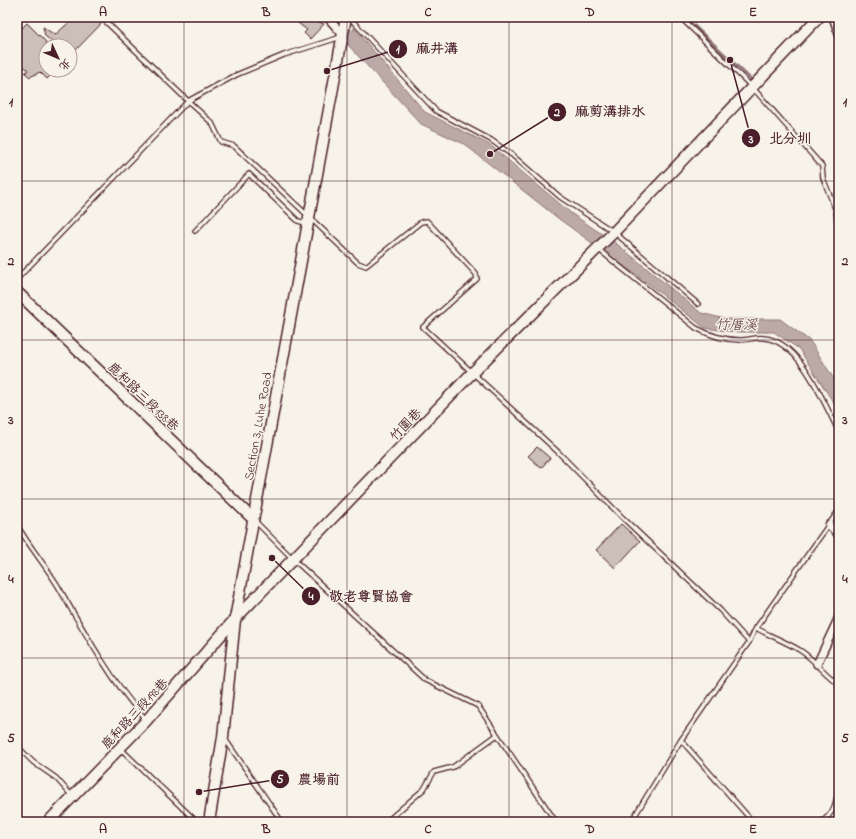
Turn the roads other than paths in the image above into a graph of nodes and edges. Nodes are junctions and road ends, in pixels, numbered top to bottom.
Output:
1 (100, 17) edge
2 (327, 17) edge
3 (346, 17) edge
4 (349, 17) edge
5 (680, 17) edge
6 (819, 17) edge
7 (833, 17) edge
8 (839, 34) edge
9 (344, 36) junction
10 (753, 88) junction
11 (188, 102) junction
12 (308, 219) junction
13 (195, 231) dead end
14 (614, 232) junction
15 (839, 241) edge
16 (597, 249) junction
17 (17, 279) edge
18 (17, 292) edge
19 (698, 304) dead end
20 (472, 374) junction
21 (839, 432) edge
22 (839, 510) edge
23 (253, 519) junction
24 (17, 525) edge
25 (830, 525) junction
26 (839, 535) edge
27 (293, 559) junction
28 (839, 617) edge
29 (235, 619) junction
30 (756, 628) junction
31 (749, 642) junction
32 (817, 664) junction
33 (839, 684) edge
34 (146, 721) junction
35 (497, 735) junction
36 (223, 736) junction
37 (680, 740) junction
38 (17, 746) edge
39 (120, 748) junction
40 (839, 786) edge
41 (73, 797) junction
42 (48, 822) edge
43 (197, 822) edge
44 (209, 822) edge
45 (282, 822) edge
46 (386, 822) edge
47 (556, 822) edge
48 (631, 822) edge
49 (753, 822) edge
50 (821, 822) edge

1 - 11 lane
2 - 9 street
3 - 9 street, Section 3, Luhe Road
4 - 14 lane
5 - 10 lane
6 - 10 street, 竹圍巷
7 - 8 street
9 - 11 lane
9 - 12 street, Section 3, Luhe Road
10 - 14 street, 竹圍巷
10 - 15 lane
11 - 12 lane
11 - 17 lane
12 - 13 lane
12 - 20 lane
12 - 23 street, Section 3, Luhe Road
14 - 16 street, 竹圍巷
14 - 19 lane
16 - 20 street, 竹圍巷
16 - 21 lane
18 - 23 street, 鹿和路三段138巷
20 - 27 street, 竹圍巷
20 - 31 lane
22 - 25 lane
23 - 27 lane
23 - 29 street, Section 3, Luhe Road
24 - 34 lane
25 - 26 street
25 - 30 lane
27 - 29 street, 竹圍巷
27 - 35 lane
28 - 32 street
29 - 34 street, 鹿和路三段198巷
29 - 36 street, Section 3, Luhe Road
30 - 31 lane
30 - 32 lane
31 - 37 lane
32 - 33 lane
34 - 39 street, 鹿和路三段198巷
35 - 46 lane
35 - 47 lane
36 - 44 street, Section 3, Luhe Road
36 - 45 lane
37 - 48 lane
37 - 49 lane
38 - 41 lane
39 - 41 street, 鹿和路三段198巷
39 - 43 lane
40 - 50 lane
41 - 42 street, 鹿和路三段198巷

